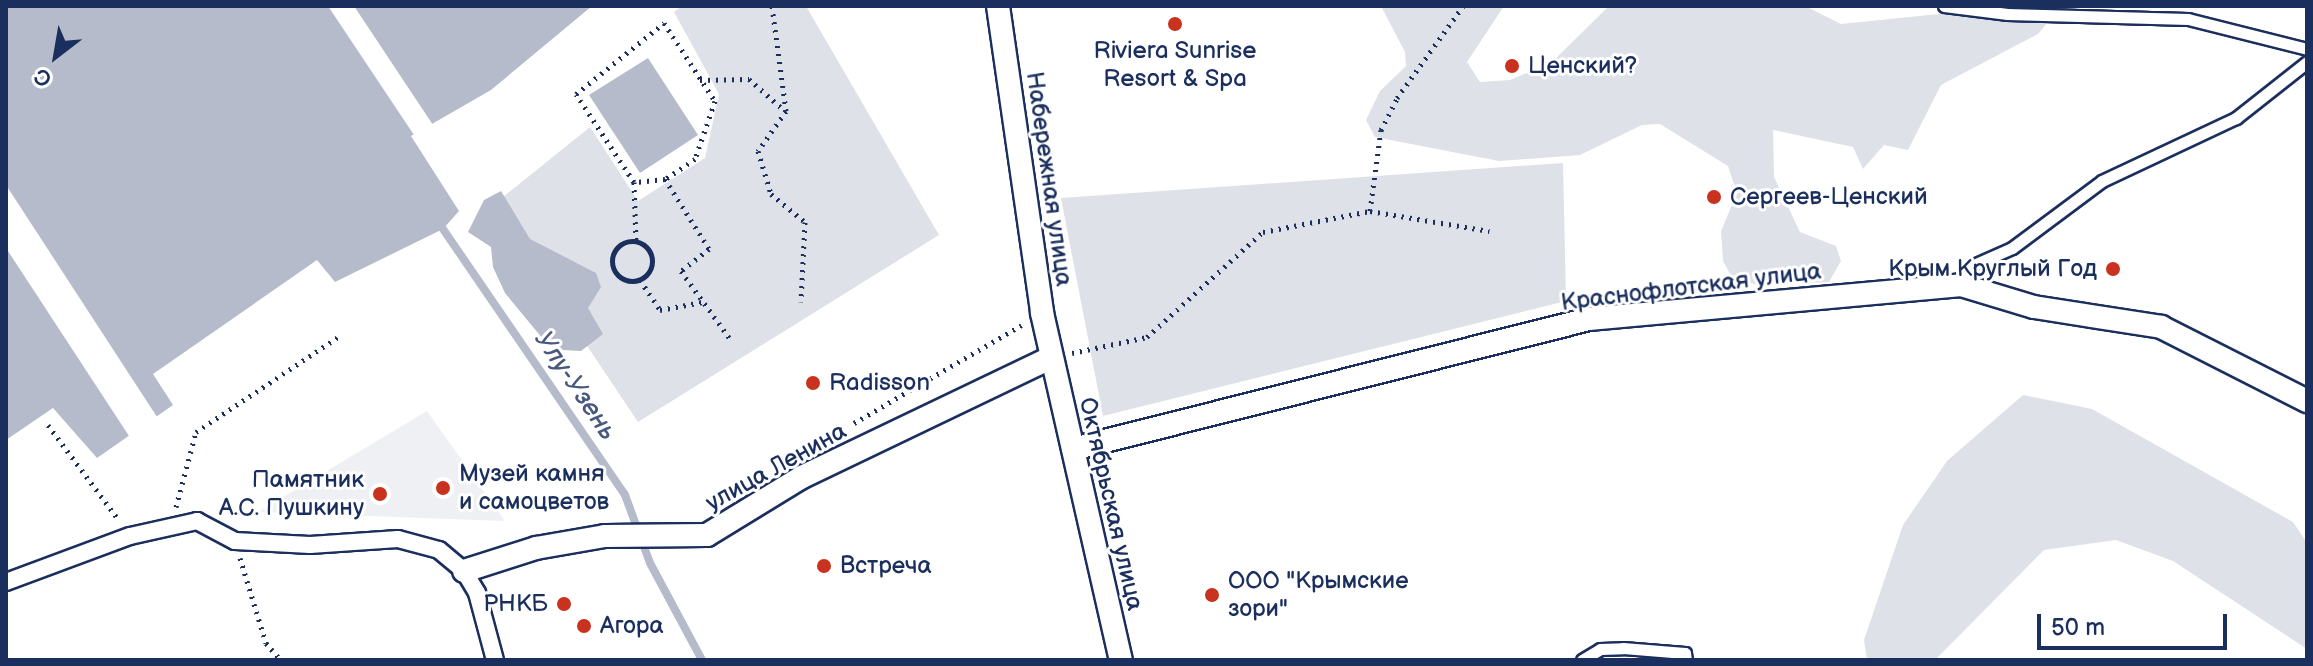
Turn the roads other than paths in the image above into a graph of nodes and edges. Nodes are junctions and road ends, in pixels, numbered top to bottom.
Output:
1 (998, 6) edge
2 (1944, 6) edge
3 (2307, 49) edge
4 (2307, 62) edge
5 (1961, 285) junction
6 (1050, 358) junction
7 (2307, 401) edge
8 (1073, 449) junction
9 (464, 571) junction
10 (6, 582) edge
11 (495, 660) edge
12 (1121, 660) edge
13 (1582, 660) edge
14 (1686, 660) edge

1 - 6 street, Набережная улица
2 - 3 lane
4 - 5 lane
5 - 7 street, Краснофлотская улица
5 - 8 street, Краснофлотская улица
6 - 8 street, Октябрьская улица
6 - 9 street, улица Ленина
8 - 12 street, Октябрьская улица
9 - 10 street
9 - 11 street
13 - 14 lane

